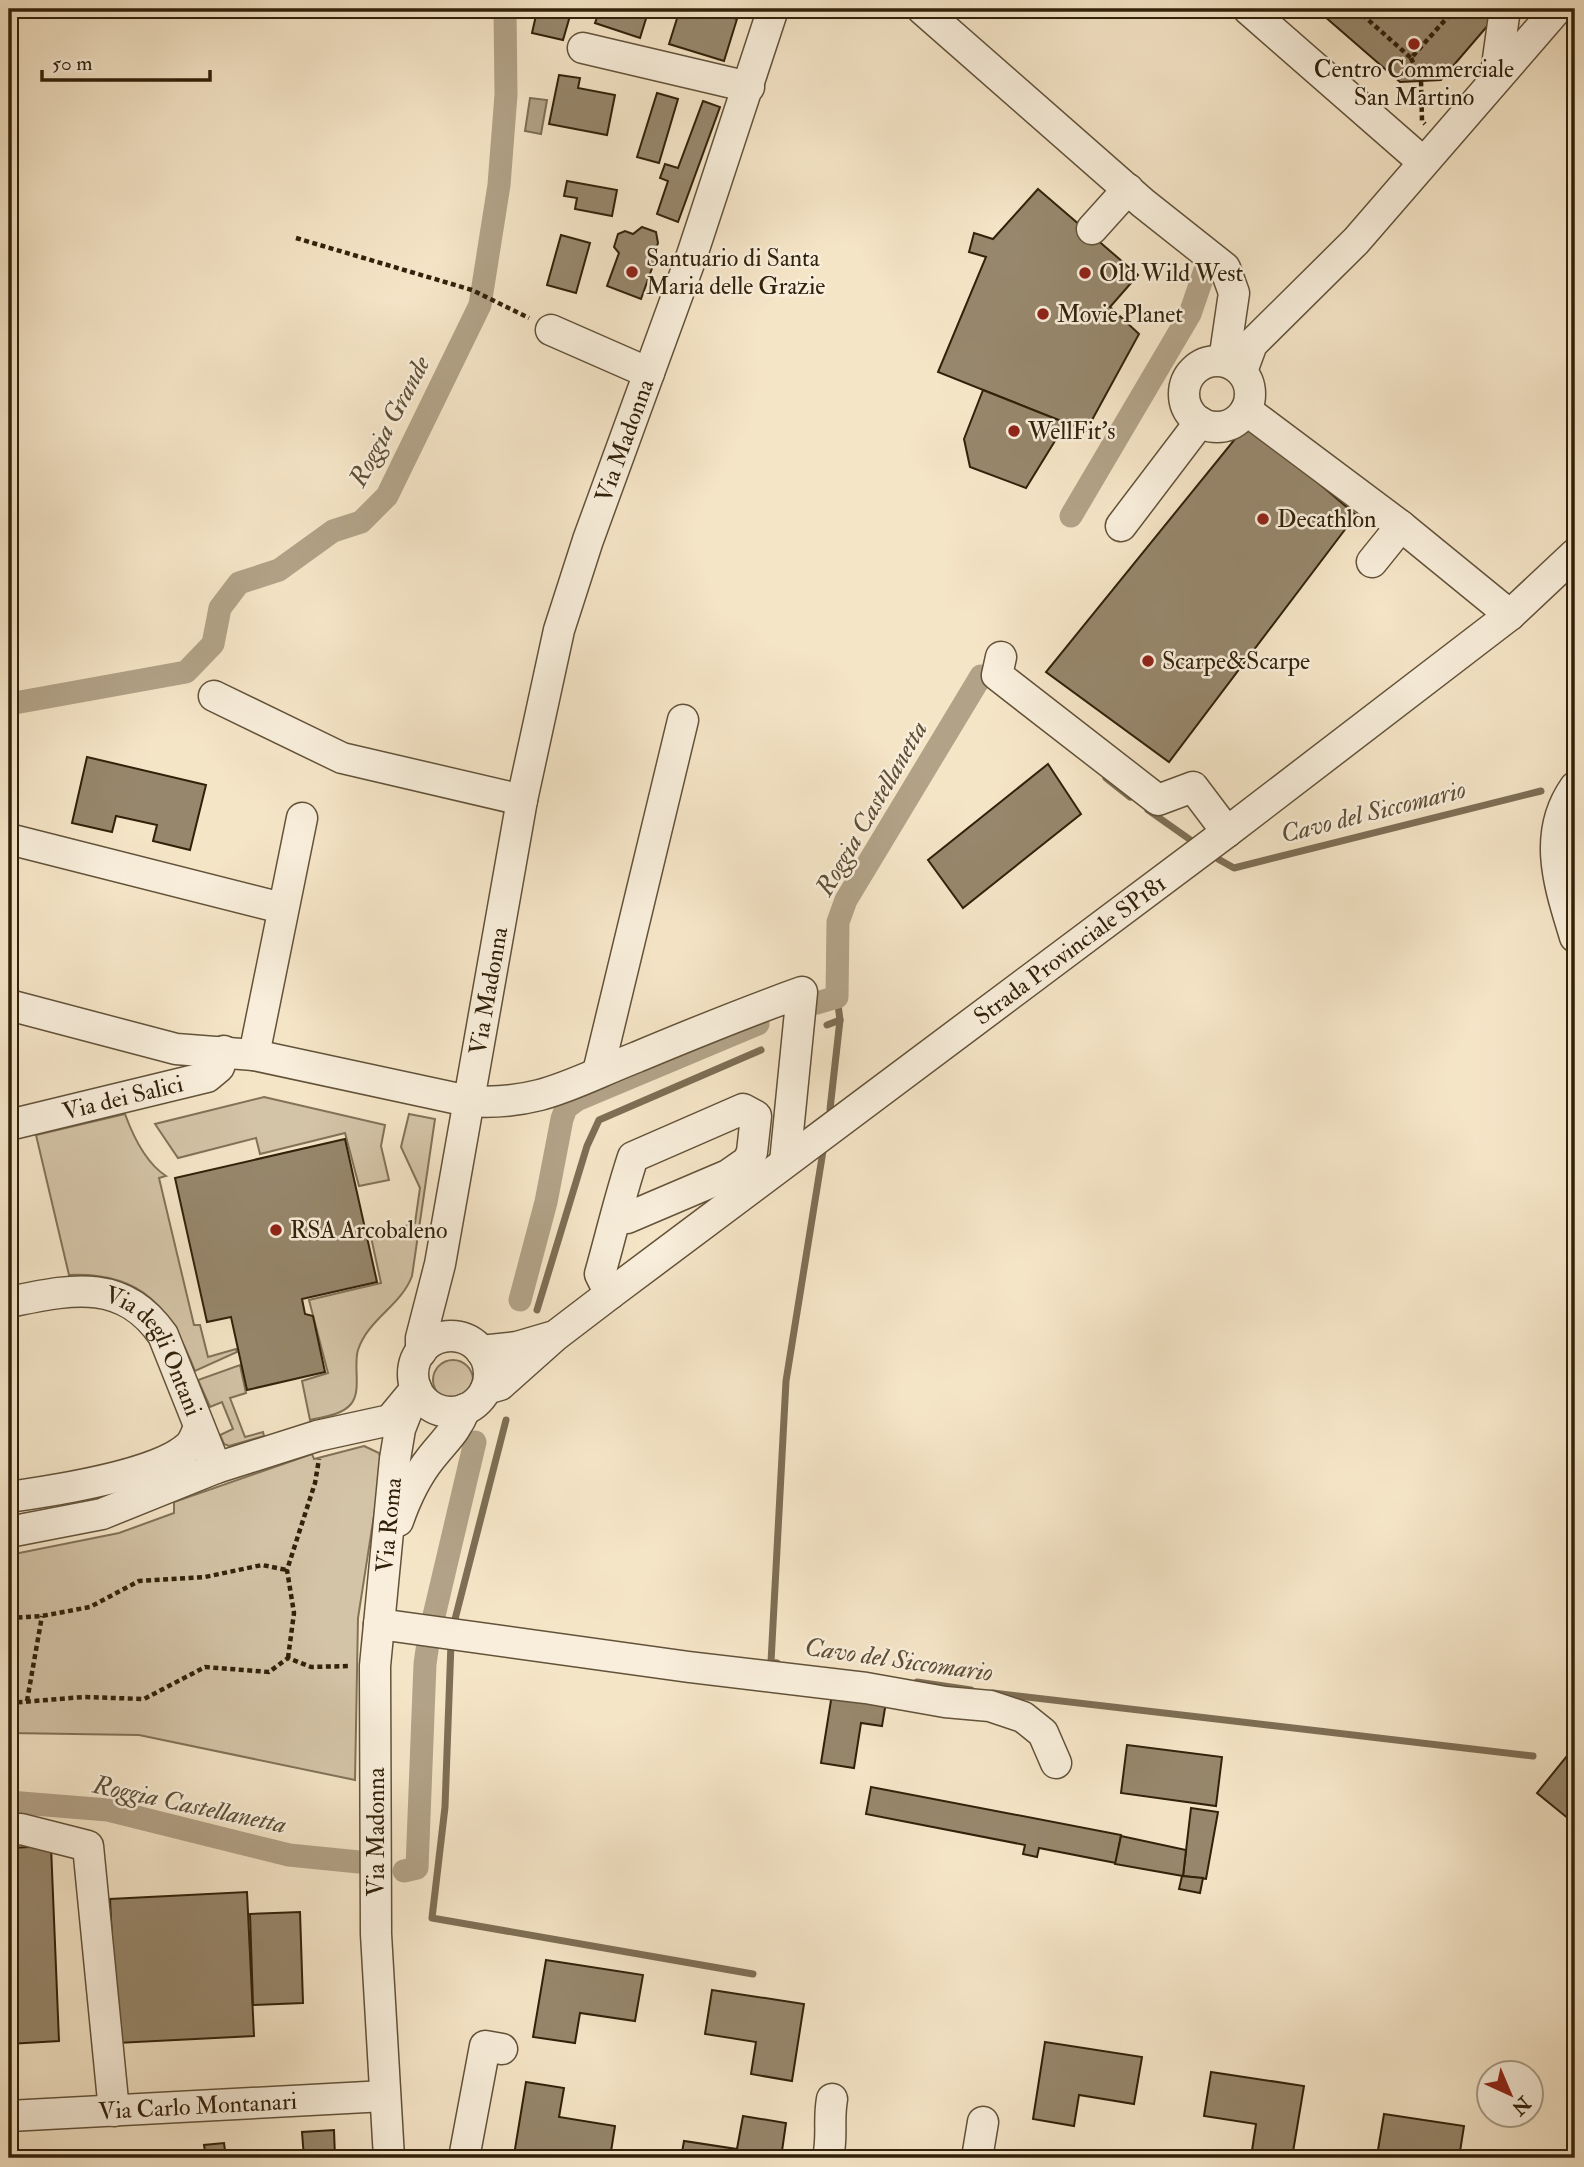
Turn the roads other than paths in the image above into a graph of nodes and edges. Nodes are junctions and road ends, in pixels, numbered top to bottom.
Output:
1 (774, 9) edge
2 (922, 9) edge
3 (1248, 9) edge
4 (1505, 9) edge
5 (1557, 9) edge
6 (583, 48) dead end
7 (1495, 80) junction
8 (749, 87) junction
9 (1423, 162) junction
10 (1128, 189) junction
11 (1092, 229) dead end
12 (551, 330) road end
13 (1233, 366) junction
14 (649, 373) junction
15 (1246, 410) junction
16 (1200, 422) junction
17 (1121, 526) dead end
18 (1401, 526) junction
19 (1575, 554) edge
20 (1372, 562) dead end
21 (1510, 615) junction
22 (1001, 657) dead end
23 (214, 696) dead end
24 (683, 720) dead end
25 (1575, 787) edge
26 (522, 800) junction
27 (302, 818) dead end
28 (1227, 832) junction
29 (9, 839) edge
30 (282, 908) junction
31 (1575, 937) edge
32 (9, 1005) edge
33 (224, 1051) junction
34 (254, 1055) junction
35 (598, 1072) junction
36 (468, 1101) junction
37 (9, 1125) edge
38 (785, 1162) junction
39 (616, 1216) junction
40 (440, 1264) junction
41 (610, 1294) junction
42 (9, 1302) edge
43 (555, 1336) junction
44 (472, 1344) junction
45 (421, 1352) junction
46 (416, 1388) junction
47 (476, 1399) junction
48 (362, 1426) junction
49 (199, 1427) junction
50 (396, 1457) junction
51 (154, 1465) junction
52 (216, 1468) junction
53 (183, 1481) junction
54 (9, 1497) edge
55 (9, 1532) edge
56 (382, 1568) junction
57 (379, 1624) junction
58 (1056, 1763) dead end
59 (9, 1830) edge
60 (502, 2049) dead end
61 (385, 2096) junction
62 (832, 2099) dead end
63 (114, 2110) junction
64 (9, 2116) edge
65 (983, 2122) dead end
66 (389, 2158) edge
67 (464, 2158) edge
68 (828, 2158) edge
69 (976, 2158) edge

1 - 8 street, Via Madonna
2 - 10 street
3 - 9 street
4 - 7 street
5 - 7 street
6 - 8 street
7 - 9 street
8 - 14 street, Via Madonna
9 - 13 street
10 - 11 street
10 - 13 street
12 - 14 street
13 - 15 street
13 - 16 street
14 - 26 street, Via Madonna
15 - 16 street
15 - 18 street
16 - 17 street
18 - 20 street
18 - 21 street
19 - 21 street, Strada Provinciale SP181
21 - 28 street, Strada Provinciale SP181
22 - 28 street
23 - 26 street
24 - 35 street
25 - 31 street
26 - 36 street, Via Madonna
27 - 30 street
28 - 38 street, Strada Provinciale SP181
29 - 30 street
30 - 34 street
32 - 33 street
33 - 34 street
33 - 37 street, Via dei Salici
34 - 36 street
35 - 36 street
35 - 38 street
36 - 40 street, Via Madonna
38 - 41 street, Strada Provinciale SP181
39 - 39 street
39 - 41 street
40 - 44 street, Via Madonna
40 - 45 street, Via Madonna
41 - 43 street, Strada Provinciale SP181
42 - 49 street, Via degli Ontani
43 - 44 street, Strada Provinciale SP181
43 - 47 street, Strada Provinciale SP181
44 - 45 street
44 - 47 street
45 - 46 street
46 - 47 street
46 - 48 street
46 - 50 street, Via Roma
47 - 56 street, Via Roma
48 - 50 street
48 - 52 street
49 - 51 street
49 - 52 street, Via degli Ontani
50 - 56 street, Via Roma
51 - 53 street
51 - 54 street
52 - 53 street
53 - 55 street
56 - 57 street, Via Madonna
57 - 58 street
57 - 61 street, Via Madonna
59 - 63 street
60 - 67 street
61 - 63 street, Via Carlo Montanari
61 - 66 street
62 - 68 street
63 - 64 street, Via Carlo Montanari
65 - 69 street

